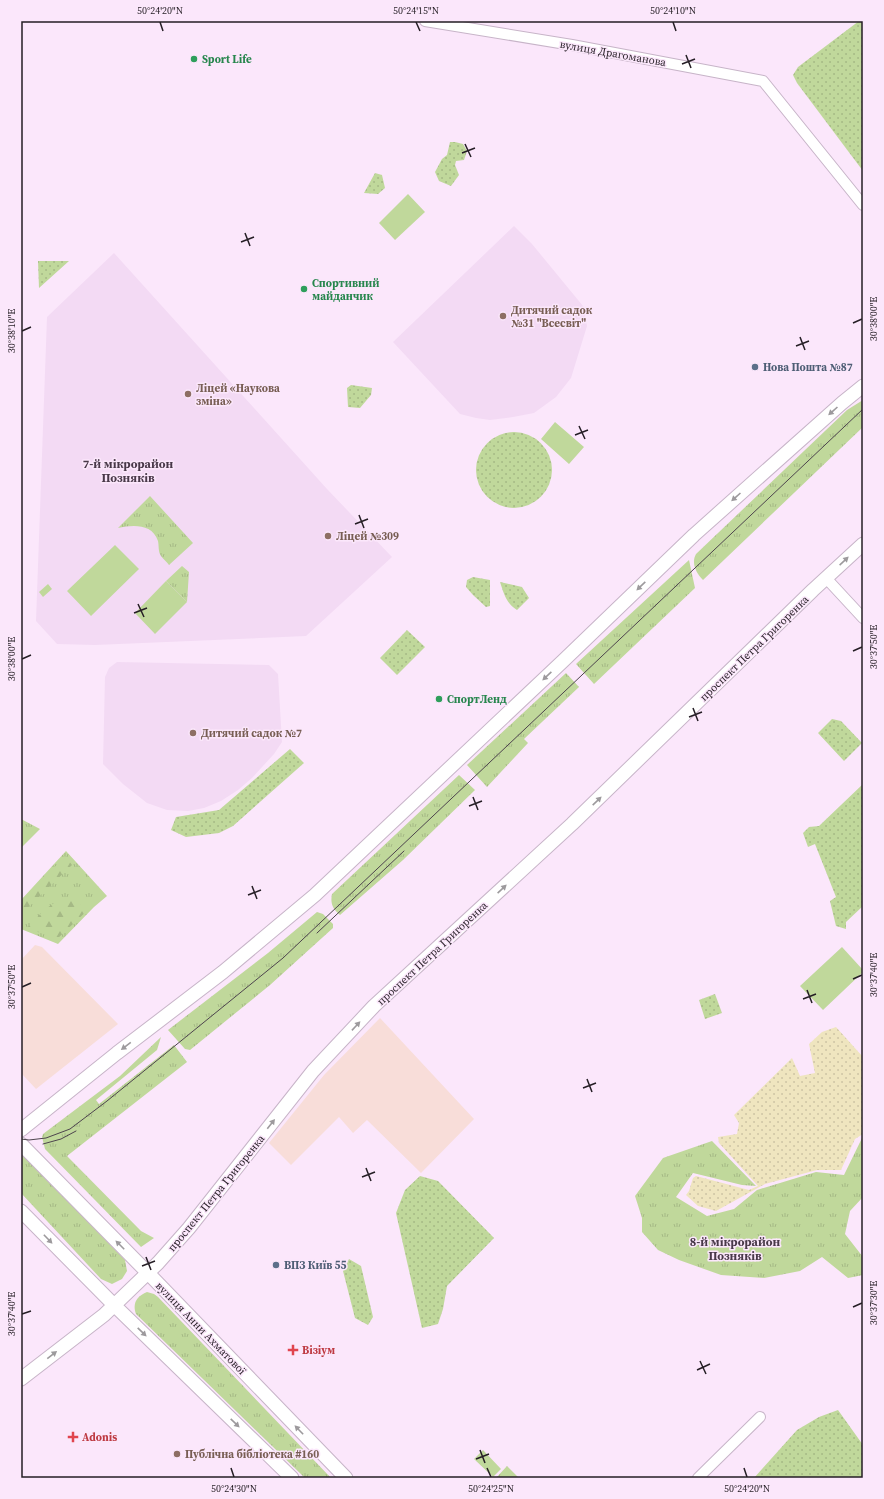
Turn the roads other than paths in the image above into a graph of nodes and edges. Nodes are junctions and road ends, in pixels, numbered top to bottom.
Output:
1 (424, 21) edge
2 (863, 205) edge
3 (863, 386) edge
4 (863, 544) edge
5 (826, 578) junction
6 (863, 618) edge
7 (21, 1130) edge
8 (21, 1144) edge
9 (21, 1211) edge
10 (148, 1272) junction
11 (114, 1305) junction
12 (21, 1379) edge
13 (760, 1417) dead end
14 (292, 1478) edge
15 (346, 1478) edge
16 (698, 1478) edge

1 - 2 street, вулиця Драгоманова
3 -> 7 main road
5 -> 4 main road, проспект Петра Григоренка
5 - 6 street
10 -> 5 main road, проспект Петра Григоренка
10 -> 8 main road, вулиця Анни Ахматової
9 -> 11 main road
10 - 11 main road, проспект Петра Григоренка
15 -> 10 main road, вулиця Анни Ахматової
12 -> 11 main road, проспект Петра Григоренка
11 -> 14 main road
13 - 16 street

